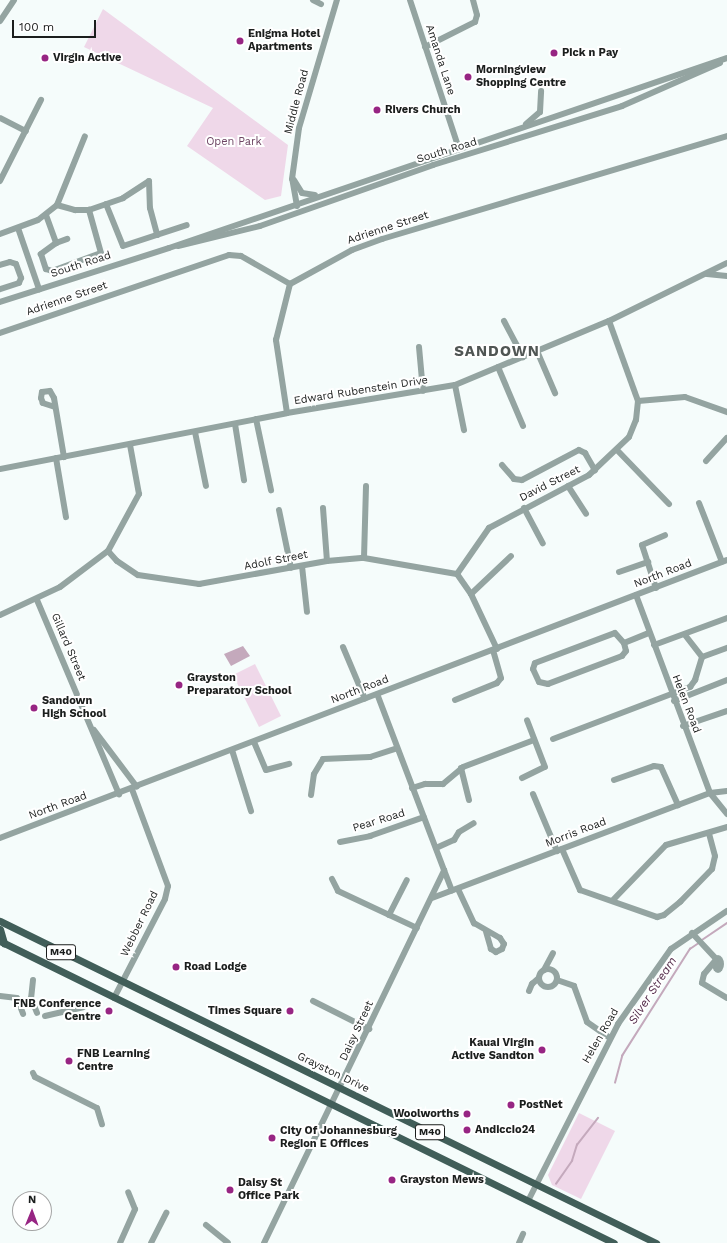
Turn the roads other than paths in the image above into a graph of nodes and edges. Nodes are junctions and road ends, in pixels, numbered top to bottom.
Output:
1 (14, 0) edge
2 (313, 0) edge
3 (337, 0) edge
4 (410, 0) edge
5 (473, 0) edge
6 (321, 4) dead end
7 (0, 21) edge
8 (425, 47) junction
9 (727, 59) edge
10 (541, 91) dead end
11 (41, 100) dead end
12 (0, 118) edge
13 (524, 127) junction
14 (26, 131) junction
15 (85, 136) dead end
16 (727, 136) edge
17 (459, 149) junction
18 (292, 177) junction
19 (0, 181) edge
20 (319, 195) junction
21 (106, 204) junction
22 (296, 204) junction
23 (57, 205) junction
24 (89, 210) junction
25 (298, 211) junction
26 (46, 215) junction
27 (187, 225) dead end
28 (18, 228) junction
29 (0, 234) edge
30 (157, 235) junction
31 (67, 239) dead end
32 (56, 243) junction
33 (169, 248) junction
34 (727, 263) edge
35 (0, 265) edge
36 (706, 274) junction
37 (727, 276) edge
38 (290, 284) junction
39 (0, 289) edge
40 (39, 289) junction
41 (0, 302) edge
42 (504, 321) dead end
43 (609, 321) junction
44 (0, 333) edge
45 (419, 347) dead end
46 (537, 351) junction
47 (523, 357) junction
48 (498, 367) junction
49 (455, 385) junction
50 (423, 391) junction
51 (555, 393) dead end
52 (638, 401) junction
53 (55, 407) dead end
54 (727, 412) edge
55 (288, 413) junction
56 (256, 420) junction
57 (235, 424) junction
58 (523, 426) dead end
59 (464, 430) dead end
60 (195, 432) junction
61 (727, 438) edge
62 (130, 445) junction
63 (617, 450) junction
64 (64, 457) junction
65 (56, 458) junction
66 (706, 461) dead end
67 (502, 465) dead end
68 (0, 469) edge
69 (595, 470) junction
70 (244, 480) dead end
71 (206, 486) dead end
72 (366, 486) dead end
73 (568, 486) junction
74 (272, 490) dead end
75 (699, 503) dead end
76 (669, 504) dead end
77 (323, 508) dead end
78 (524, 508) junction
79 (279, 510) dead end
80 (586, 514) dead end
81 (66, 517) dead end
82 (665, 535) dead end
83 (543, 543) dead end
84 (108, 550) junction
85 (511, 556) dead end
86 (364, 558) junction
87 (725, 561) edge
88 (327, 562) junction
89 (648, 562) junction
90 (302, 566) junction
91 (291, 568) junction
92 (619, 572) dead end
93 (457, 574) junction
94 (656, 588) junction
95 (471, 594) junction
96 (636, 595) junction
97 (37, 600) junction
98 (307, 612) dead end
99 (0, 615) edge
100 (727, 618) edge
101 (649, 634) junction
102 (685, 635) junction
103 (624, 643) junction
104 (654, 645) junction
105 (343, 647) dead end
106 (727, 648) edge
107 (495, 649) junction
108 (702, 657) junction
109 (727, 680) edge
110 (671, 693) junction
111 (377, 694) junction
112 (365, 699) junction
113 (455, 700) dead end
114 (674, 701) junction
115 (727, 711) edge
116 (527, 720) dead end
117 (89, 724) junction
118 (683, 726) junction
119 (552, 739) dead end
120 (534, 740) junction
121 (254, 742) junction
122 (397, 748) junction
123 (232, 750) junction
124 (289, 764) dead end
125 (461, 768) junction
126 (522, 778) dead end
127 (614, 780) dead end
128 (135, 788) junction
129 (412, 788) junction
130 (727, 791) edge
131 (710, 793) junction
132 (119, 794) junction
133 (533, 794) dead end
134 (311, 795) dead end
135 (468, 800) dead end
136 (678, 805) junction
137 (251, 811) dead end
138 (727, 814) edge
139 (424, 817) junction
140 (474, 823) dead end
141 (727, 827) edge
142 (709, 834) junction
143 (0, 838) edge
144 (340, 842) dead end
145 (436, 848) junction
146 (560, 850) junction
147 (444, 870) junction
148 (332, 879) dead end
149 (407, 880) dead end
150 (455, 890) junction
151 (432, 898) junction
152 (613, 900) junction
153 (727, 911) edge
154 (389, 915) junction
155 (0, 922) edge
156 (417, 928) junction
157 (0, 929) edge
158 (486, 932) dead end
159 (694, 936) junction
160 (2, 942) edge
161 (553, 953) dead end
162 (716, 960) junction
163 (727, 961) edge
164 (544, 970) junction
165 (539, 978) junction
166 (33, 980) dead end
167 (557, 980) junction
168 (122, 982) junction
169 (529, 991) dead end
170 (0, 996) edge
171 (114, 998) junction
172 (727, 998) edge
173 (313, 1001) dead end
174 (83, 1007) dead end
175 (37, 1013) dead end
176 (23, 1014) dead end
177 (45, 1016) dead end
178 (370, 1029) junction
179 (610, 1038) junction
180 (35, 1078) dead end
181 (341, 1089) junction
182 (81, 1100) junction
183 (332, 1104) junction
184 (86, 1107) dead end
185 (102, 1124) dead end
186 (536, 1184) junction
187 (128, 1192) dead end
188 (528, 1200) junction
189 (166, 1213) dead end
190 (206, 1225) dead end
191 (523, 1234) dead end
192 (120, 1243) edge
193 (151, 1243) edge
194 (228, 1243) edge
195 (264, 1243) edge
196 (519, 1243) edge
197 (614, 1243) edge
198 (656, 1243) edge

1 - 7 street
2 - 6 street
3 - 18 street, Middle Road
4 - 8 street, Amanda Lane
5 - 8 street
8 - 17 street, Amanda Lane
9 - 13 street, South Road
9 - 25 street, South Road
10 - 13 street
11 - 14 street
12 - 14 street
13 - 17 street, South Road
14 - 19 street
15 - 23 street
16 - 38 street, Adrienne Street
17 - 20 street, South Road
18 - 20 street
18 - 22 street, Middle Road
20 - 22 street, South Road
21 - 24 street
21 - 30 street
21 - 30 street
22 - 25 street, Middle Road
22 - 33 street, South Road
23 - 24 street
23 - 26 street
24 - 32 street
25 - 33 street, South Road
26 - 28 street
26 - 32 street
27 - 30 street
28 - 29 street
28 - 40 street
31 - 32 street
33 - 40 street, South Road
34 - 36 street, Edward Rubenstein Drive
35 - 39 street
36 - 37 street
36 - 43 street, Edward Rubenstein Drive
38 - 44 street, Adrienne Street
38 - 55 street
40 - 41 street, South Road
42 - 47 street
43 - 46 street, Edward Rubenstein Drive
43 - 52 street, David Street
45 - 50 street
46 - 47 street, Edward Rubenstein Drive
46 - 51 street
47 - 48 street, Edward Rubenstein Drive
48 - 49 street, Edward Rubenstein Drive
48 - 58 street
49 - 50 street, Edward Rubenstein Drive
49 - 59 street
50 - 55 street, Edward Rubenstein Drive
52 - 54 street
52 - 63 street, David Street
53 - 64 street
55 - 56 street, Edward Rubenstein Drive
56 - 57 street, Edward Rubenstein Drive
56 - 74 street
57 - 60 street, Edward Rubenstein Drive
57 - 70 street
60 - 62 street, Edward Rubenstein Drive
60 - 71 street
61 - 66 street
62 - 64 street, Edward Rubenstein Drive
62 - 84 street
63 - 69 street, David Street
63 - 76 street
64 - 65 street, Edward Rubenstein Drive
65 - 68 street, Edward Rubenstein Drive
65 - 81 street
67 - 69 street
69 - 73 street, David Street
72 - 86 street
73 - 78 street, David Street
73 - 80 street
75 - 87 street
77 - 88 street
78 - 83 street
78 - 93 street, David Street
79 - 91 street
82 - 89 street
84 - 91 street, Adolf Street
84 - 97 street
85 - 95 street
86 - 88 street, Adolf Street
86 - 93 street, Adolf Street
87 - 94 street, North Road
88 - 90 street, Adolf Street
89 - 92 street
89 - 94 street
90 - 91 street, Adolf Street
90 - 98 street
93 - 95 street
94 - 96 street, North Road
95 - 107 street
96 - 101 street, Helen Road
96 - 107 street, North Road
97 - 99 street
97 - 117 street, Gillard Street
100 - 102 street
101 - 103 street
101 - 104 street, Helen Road
102 - 104 street
102 - 108 street
103 - 103 street
104 - 110 street, Helen Road
105 - 112 street
106 - 108 street
107 - 111 street, North Road
107 - 113 street
108 - 110 street
109 - 114 street
110 - 114 street, Helen Road
110 - 119 street
111 - 112 street, North Road
111 - 122 street
112 - 121 street, North Road
114 - 118 street, Helen Road
115 - 118 street
116 - 120 street
117 - 128 street, Gillard Street
117 - 132 street, Gillard Street
118 - 131 street, Helen Road
120 - 125 street
120 - 126 street
121 - 123 street, North Road
121 - 124 street
122 - 129 street
122 - 134 street
123 - 128 street, North Road
123 - 137 street
125 - 129 street
125 - 135 street
127 - 136 street
128 - 132 street, North Road
128 - 168 street, Webber Road
129 - 139 street
130 - 131 street, Morris Road
131 - 136 street, Morris Road
131 - 138 street, Helen Road
132 - 143 street, North Road
133 - 146 street
136 - 146 street, Morris Road
139 - 144 street, Pear Road
139 - 145 street
140 - 145 street
141 - 142 street
142 - 152 street
142 - 152 street
145 - 147 street
146 - 150 street, Morris Road
146 - 152 street
147 - 150 street
147 - 151 street, Daisy Street
148 - 154 street
149 - 154 street
150 - 151 street, Morris Road
150 - 158 street
151 - 156 street, Daisy Street
153 - 159 street, Helen Road
154 - 156 street
155 - 168 main road, Grayston Drive / M40
156 - 178 street, Daisy Street
157 - 160 main road
159 - 162 street
159 - 179 street, Helen Road
160 - 171 main road, M40
161 - 164 street
162 - 163 street
162 - 172 street
164 - 165 street
164 - 167 street
165 - 167 street
165 - 169 street
166 - 175 street
167 - 179 street
168 - 171 street, Webber Road
168 - 181 main road, Grayston Drive / M40
170 - 176 street
171 - 183 main road, M40
173 - 178 street
174 - 177 street
178 - 181 street, Daisy Street
179 - 186 street, Helen Road
180 - 182 street
181 - 183 street, Daisy Street
181 - 186 main road, Grayston Drive / M40
182 - 184 street
182 - 185 street
183 - 188 main road, M40
183 - 195 street, Daisy Street
186 - 188 street, Helen Road
186 - 198 main road, Grayston Drive / M40
187 - 192 street
188 - 197 main road, M40
189 - 193 street
190 - 194 street
191 - 196 street

